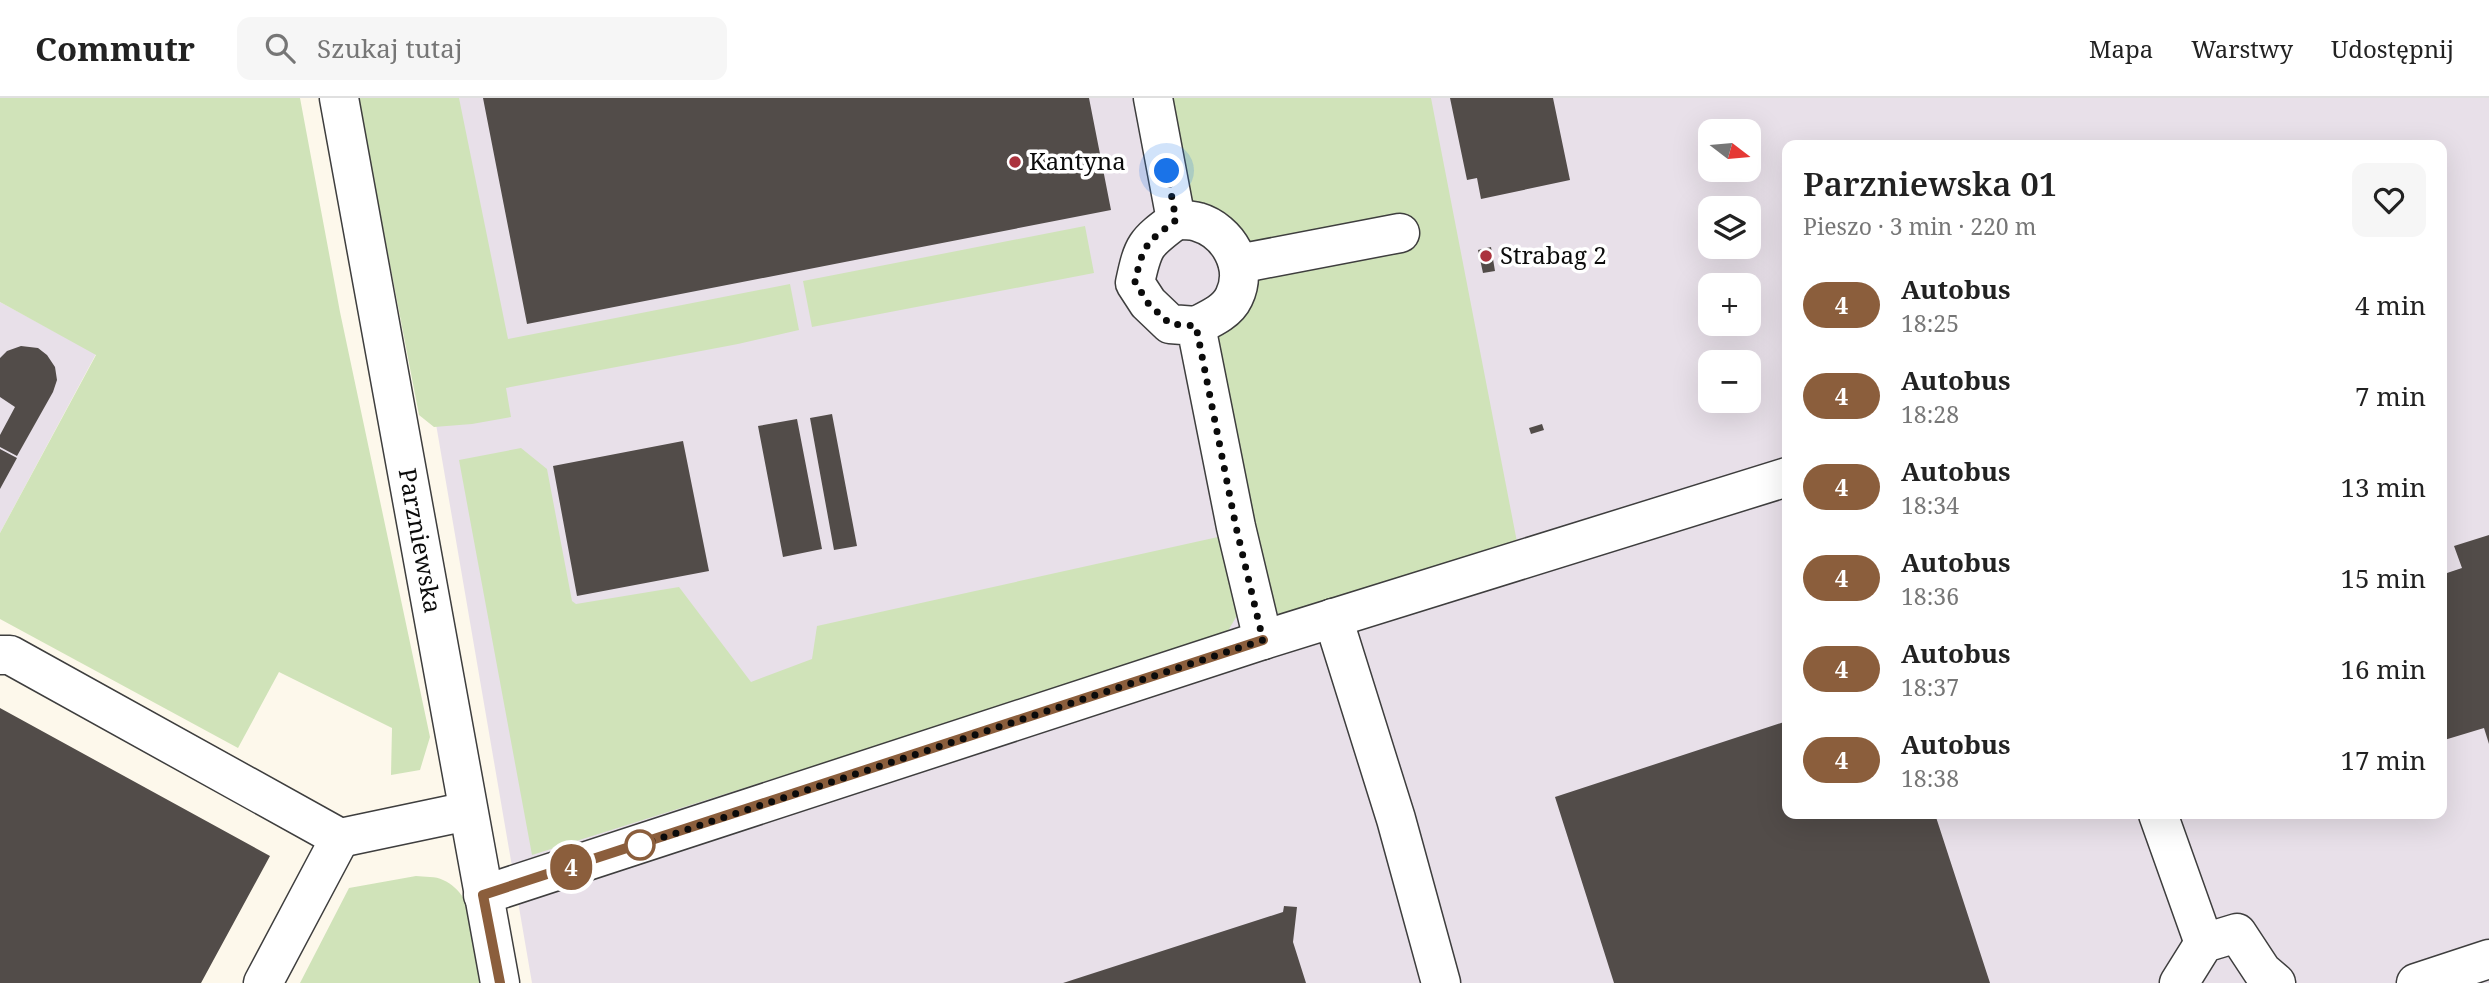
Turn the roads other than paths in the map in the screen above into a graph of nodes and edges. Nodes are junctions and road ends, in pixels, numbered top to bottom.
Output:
1 (339, 98) edge
2 (1153, 98) edge
3 (1176, 220) junction
4 (1400, 233) dead end
5 (1238, 264) junction
6 (1196, 326) junction
7 (1782, 479) edge
8 (1333, 618) junction
9 (1263, 640) junction
10 (0, 655) edge
11 (468, 811) junction
12 (2160, 819) edge
13 (340, 838) junction
14 (483, 895) junction
15 (2204, 943) junction
16 (2489, 960) edge
17 (263, 983) edge
18 (500, 983) edge
19 (1441, 983) edge
20 (2179, 983) edge
21 (2276, 983) edge
22 (2416, 983) edge

1 - 11 street, Parzniewska
2 - 3 street
3 - 5 street
3 - 6 street
4 - 5 street
5 - 6 street
6 - 9 street
7 - 8 street
8 - 9 street
8 - 19 street
9 - 14 street
10 - 13 street
11 - 13 street
11 - 14 street, Parzniewska
12 - 15 street
13 - 17 street
14 - 18 street, Parzniewska
15 - 20 street
15 - 21 street
16 - 22 street

